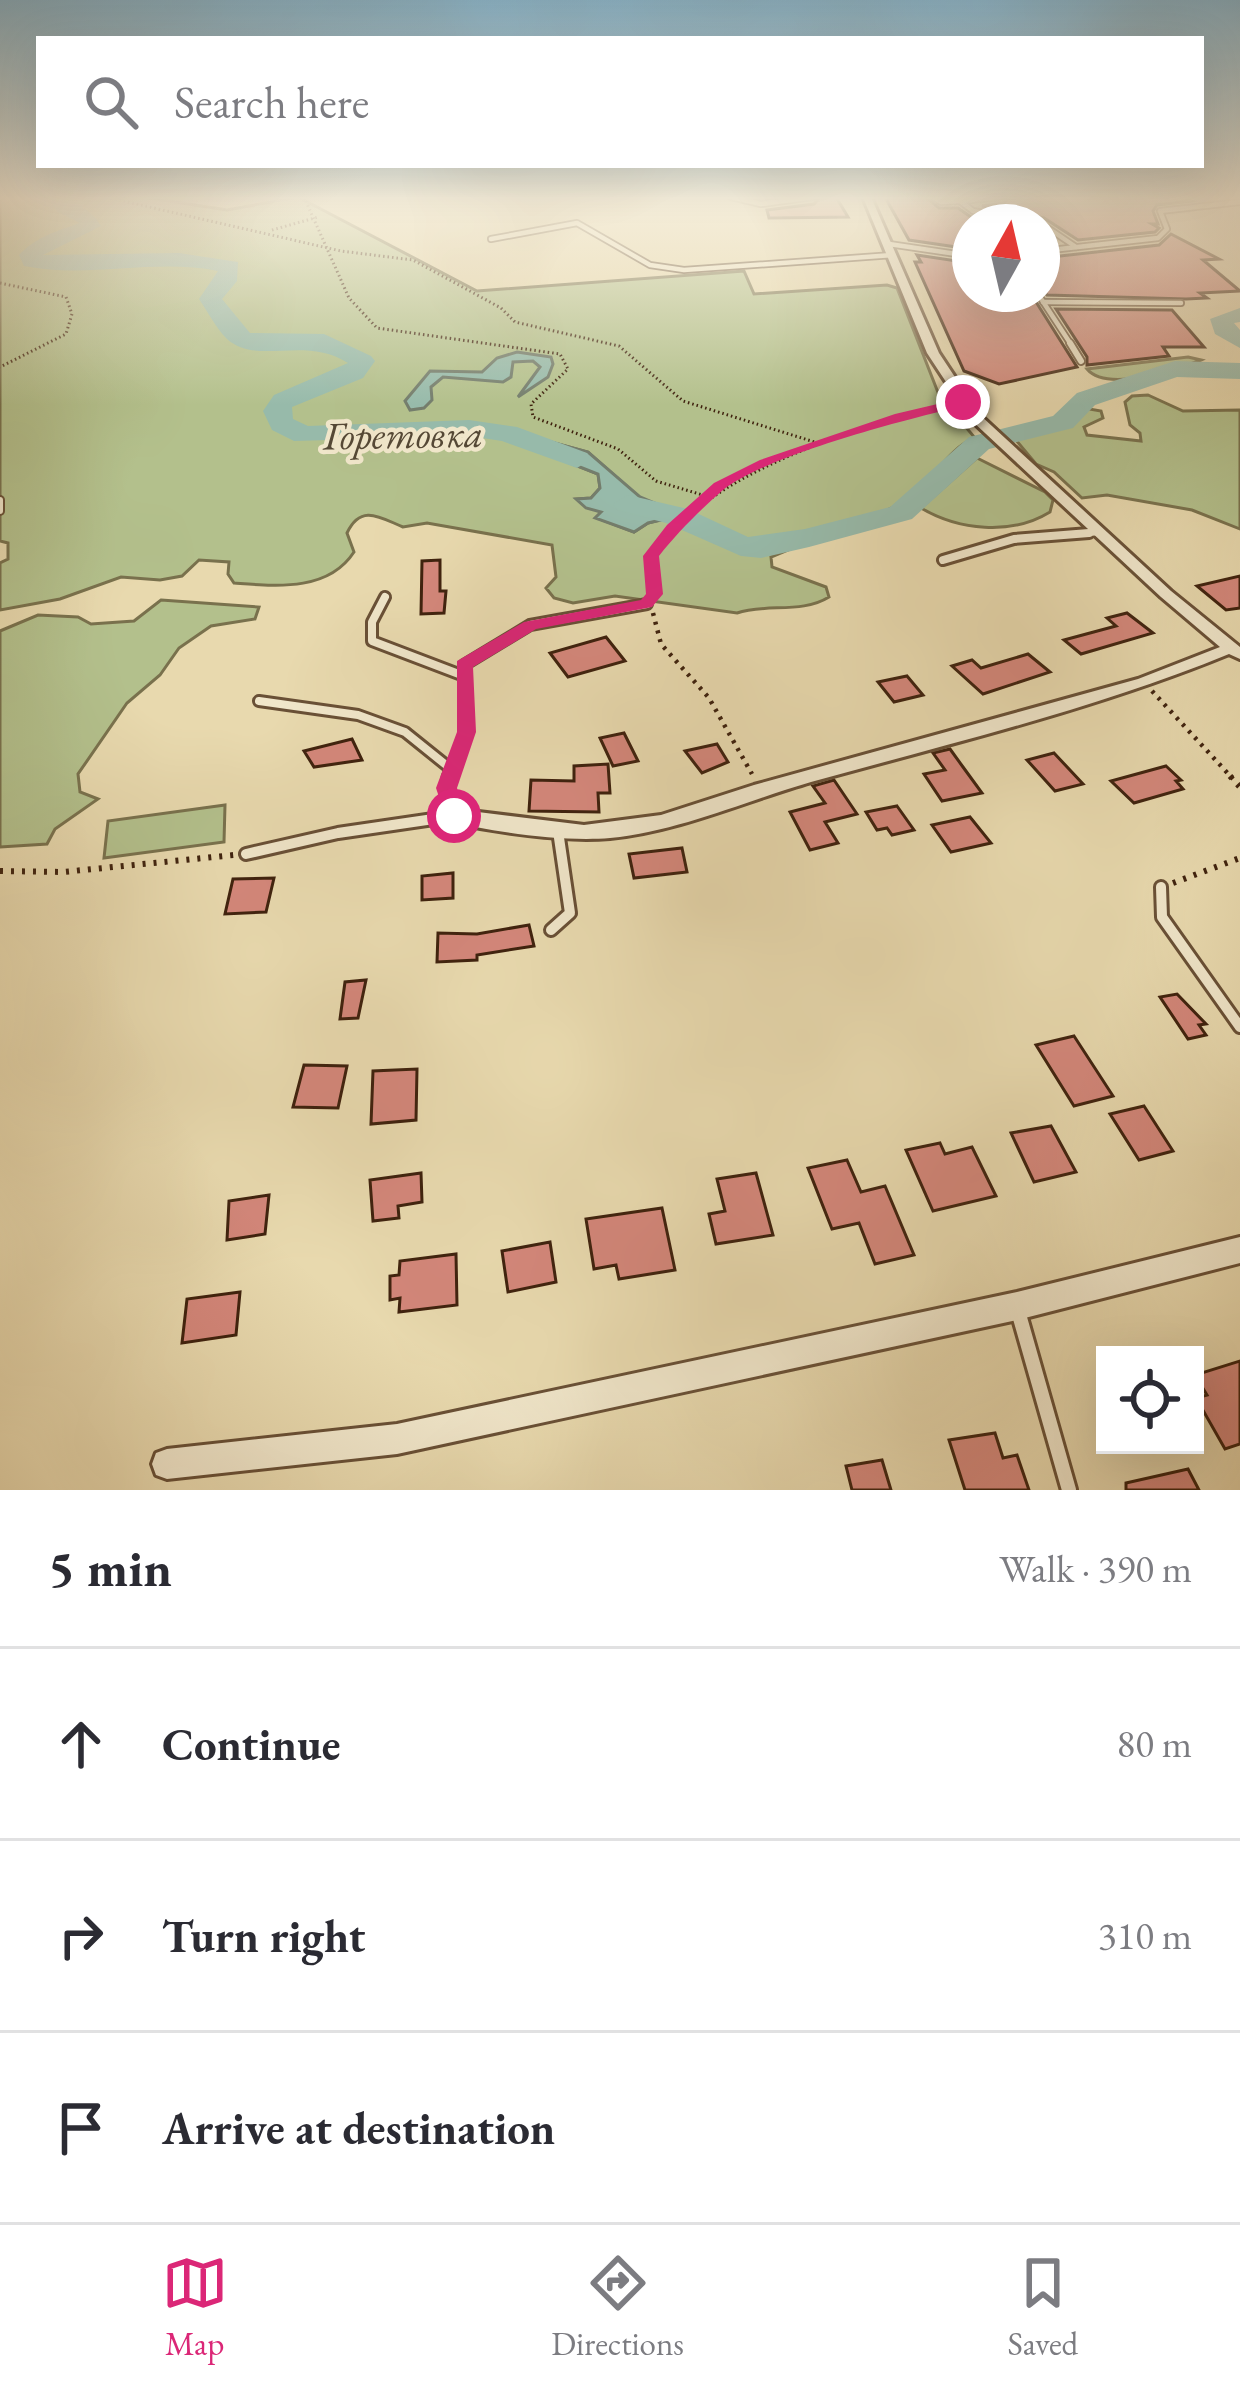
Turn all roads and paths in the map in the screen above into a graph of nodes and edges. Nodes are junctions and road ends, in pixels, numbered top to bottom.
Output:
1 (340, 267) edge
2 (425, 267) edge
3 (660, 267) edge
4 (720, 267) edge
5 (898, 267) edge
6 (0, 283) edge
7 (1060, 299) edge
8 (1181, 303) dead end
9 (1050, 312) edge
10 (1081, 362) dead end
11 (0, 367) edge
12 (963, 402) junction
13 (821, 444) junction
14 (707, 496) junction
15 (0, 500) edge
16 (0, 511) edge
17 (1100, 532) junction
18 (943, 560) dead end
19 (385, 597) dead end
20 (646, 604) junction
21 (1237, 650) edge
22 (464, 676) junction
23 (1144, 683) junction
24 (259, 701) dead end
25 (451, 769) junction
26 (1240, 787) edge
27 (761, 790) junction
28 (454, 816) junction
29 (558, 831) junction
30 (246, 854) joint
31 (1240, 857) edge
32 (0, 872) edge
33 (1161, 887) joint
34 (551, 930) dead end
35 (1240, 1027) edge
36 (1240, 1250) edge
37 (1017, 1306) junction
38 (167, 1464) dead end
39 (1069, 1490) edge

1 - 14 path
2 - 13 path
3 - 4 lane
5 - 12 street
6 - 11 path
7 - 8 lane
9 - 10 lane
12 - 13 path
12 - 17 street
13 - 14 path
14 - 20 path
15 - 16 lane
17 - 18 lane
17 - 21 street
19 - 22 lane
20 - 22 lane
20 - 27 path
21 - 23 street
22 - 25 lane
23 - 26 path
23 - 27 street
24 - 25 lane
25 - 28 lane
27 - 29 street
28 - 29 street
28 - 30 lane
29 - 34 lane
30 - 32 path
31 - 33 path
33 - 35 lane
36 - 37 street
37 - 38 street
37 - 39 lane

